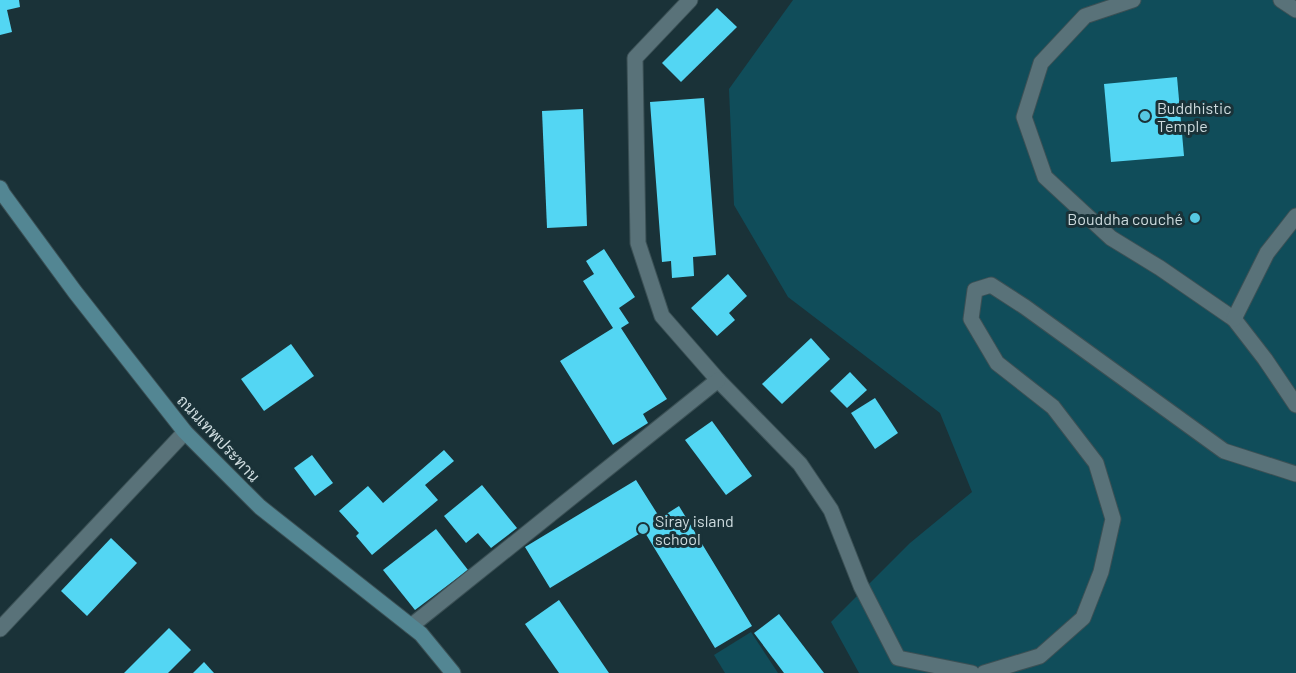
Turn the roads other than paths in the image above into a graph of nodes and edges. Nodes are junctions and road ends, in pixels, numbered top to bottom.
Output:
1 (690, 0) edge
2 (1133, 0) edge
3 (1281, 0) edge
4 (1296, 10) edge
5 (0, 188) edge
6 (1296, 216) edge
7 (1234, 319) junction
8 (718, 380) junction
9 (1296, 405) edge
10 (184, 432) junction
11 (1296, 474) edge
12 (411, 627) junction
13 (0, 629) edge
14 (453, 673) edge
15 (972, 673) edge
16 (984, 673) edge

1 - 8 street
2 - 7 street
3 - 4 street
5 - 10 street, ถนนเทพประทาน
6 - 7 street
7 - 9 street
8 - 12 street
8 - 15 street
10 - 12 street, ถนนเทพประทาน
10 - 13 street
11 - 16 street
12 - 14 street, ถนนเทพประทาน

